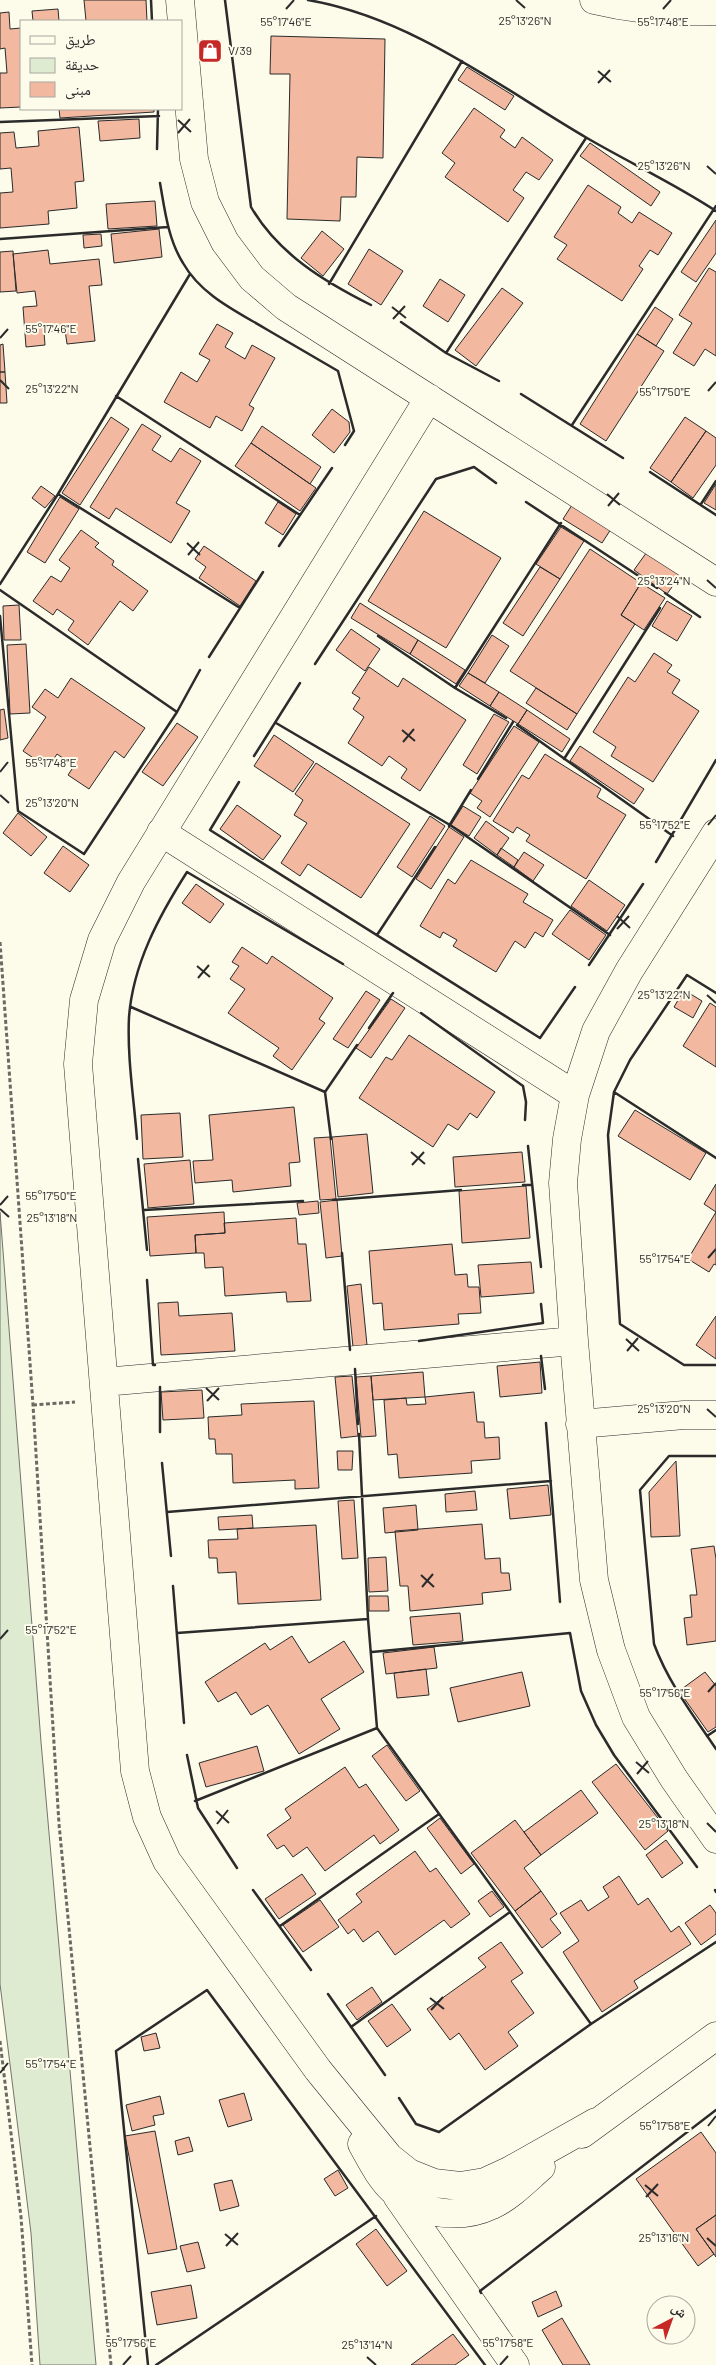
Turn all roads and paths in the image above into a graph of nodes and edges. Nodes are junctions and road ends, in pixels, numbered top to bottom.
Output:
1 (180, 0) edge
2 (594, 0) edge
3 (716, 11) edge
4 (182, 20) edge
5 (182, 23) edge
6 (429, 398) junction
7 (716, 582) edge
8 (161, 832) junction
9 (716, 833) edge
10 (0, 942) edge
11 (575, 1094) junction
12 (574, 1341) junction
13 (105, 1390) junction
14 (33, 1405) junction
15 (716, 1415) edge
16 (580, 1424) junction
17 (716, 1839) edge
18 (716, 2036) edge
19 (0, 2041) edge
20 (318, 2070) junction
21 (596, 2122) junction
22 (394, 2192) junction
23 (32, 2365) edge
24 (111, 2365) edge
25 (515, 2365) edge

1 - 4 street
2 - 3 street
5 - 6 street
6 - 7 street
6 - 8 street
8 - 11 street
8 - 13 street
9 - 11 street
10 - 14 path
11 - 12 street
12 - 13 street
12 - 16 street
13 - 14 path
13 - 20 street
14 - 24 path
15 - 16 street
16 - 17 street
18 - 21 street
19 - 23 path
20 - 21 street
20 - 22 street
21 - 22 street
22 - 25 street

